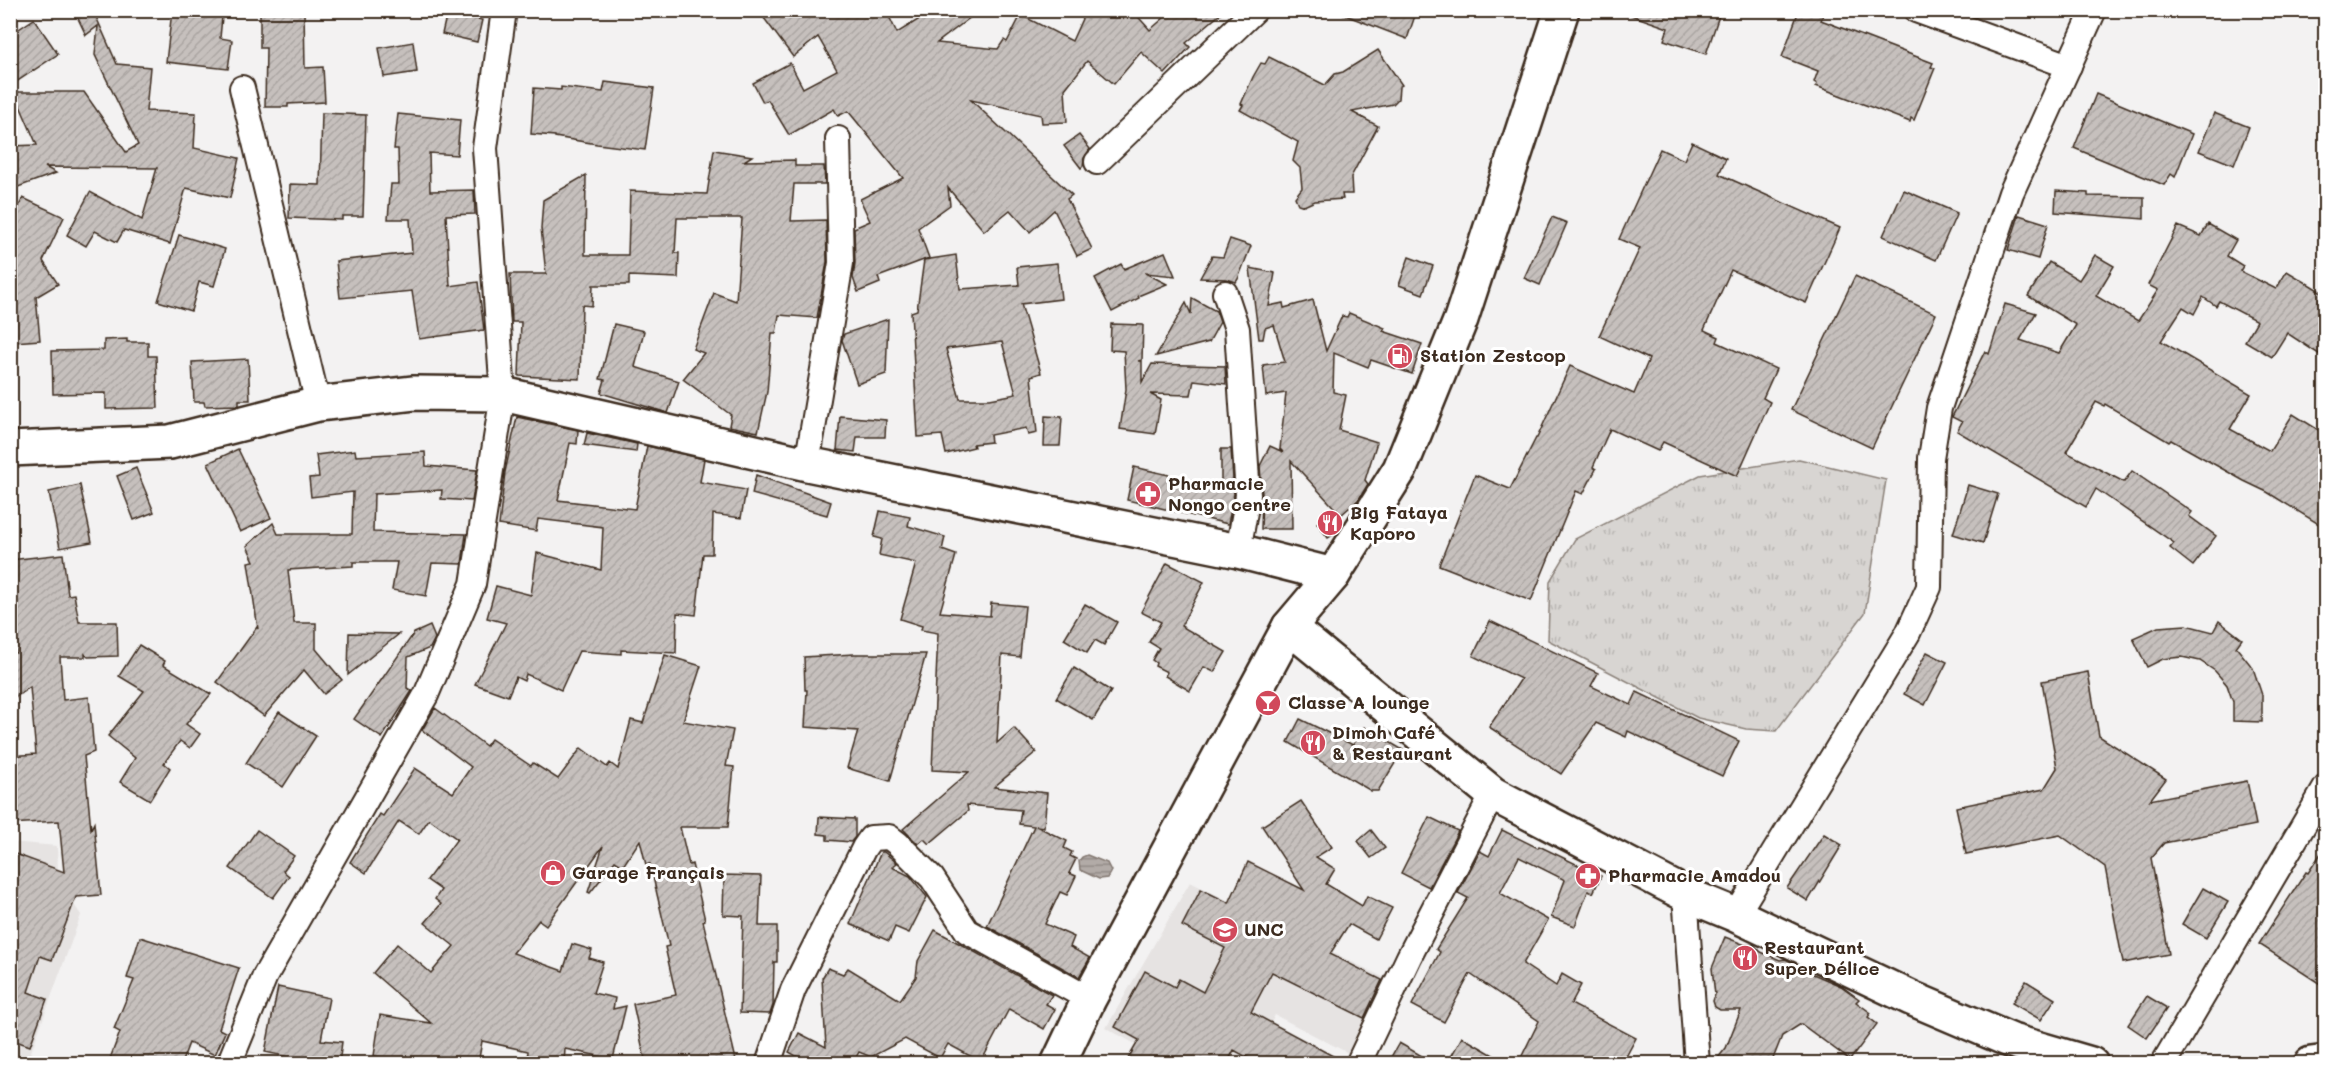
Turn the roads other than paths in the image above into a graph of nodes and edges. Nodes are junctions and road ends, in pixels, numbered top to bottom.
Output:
1 (504, 10) edge
2 (1255, 10) edge
3 (1562, 10) edge
4 (1916, 10) edge
5 (2094, 10) edge
6 (2069, 66) junction
7 (242, 88) dead end
8 (838, 139) dead end
9 (1097, 162) dead end
10 (1225, 293) dead end
11 (503, 394) junction
12 (318, 404) junction
13 (10, 449) edge
14 (807, 464) junction
15 (1238, 550) junction
16 (1333, 574) junction
17 (1288, 627) junction
18 (2325, 787) edge
19 (1493, 794) junction
20 (1685, 894) junction
21 (1736, 915) junction
22 (1089, 999) junction
23 (2325, 1062) edge
24 (229, 1064) edge
25 (768, 1064) edge
26 (1058, 1064) edge
27 (1358, 1064) edge
28 (1697, 1064) edge
29 (2091, 1064) edge
30 (2163, 1064) edge
31 (2311, 1064) edge

1 - 11 street
2 - 9 street
3 - 16 street
4 - 6 street
5 - 6 street
6 - 21 street
7 - 12 street
8 - 14 street
10 - 15 street
11 - 12 street
11 - 14 street
11 - 24 street
12 - 13 street
14 - 15 street
15 - 16 street
16 - 17 street
17 - 19 street
17 - 22 street
18 - 30 street
19 - 20 street
19 - 27 street
20 - 21 street
20 - 28 street
21 - 29 street
22 - 25 street
22 - 26 street
23 - 31 street

